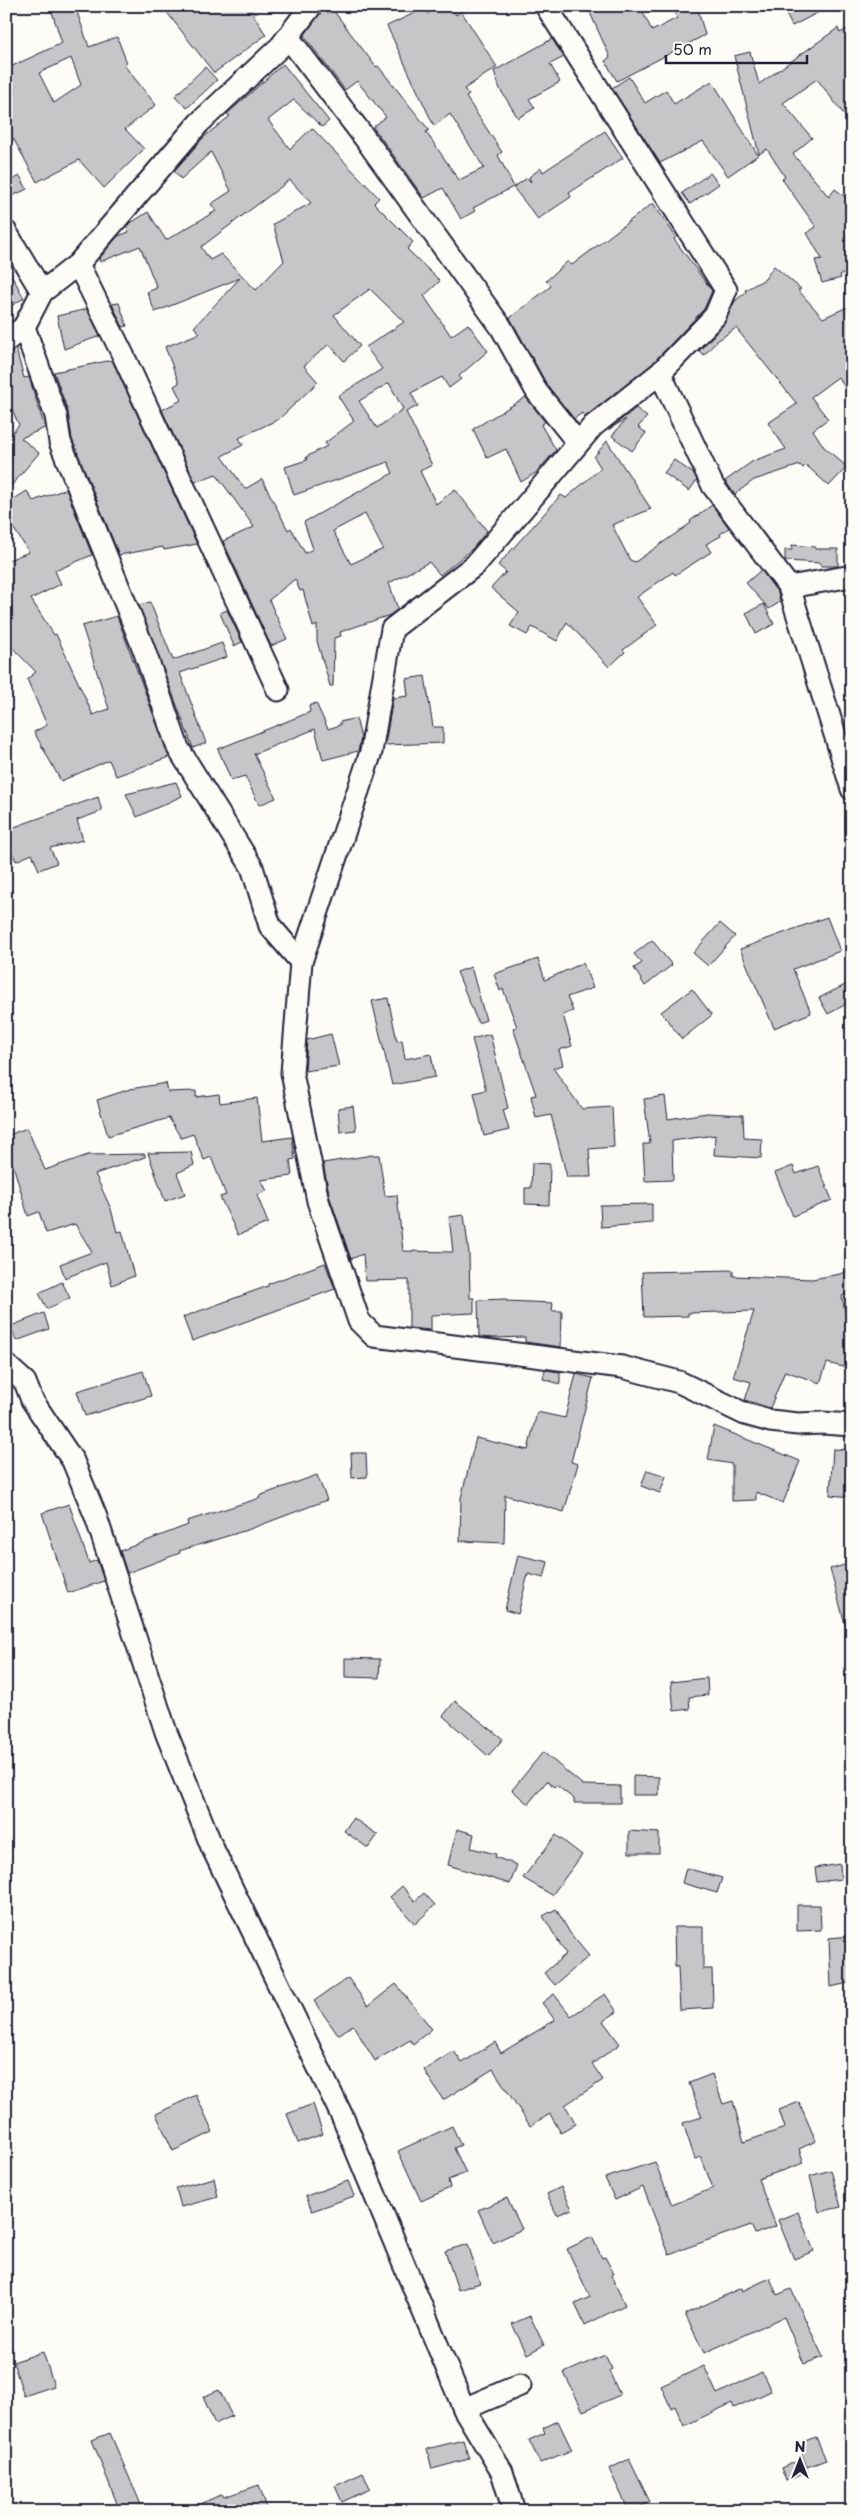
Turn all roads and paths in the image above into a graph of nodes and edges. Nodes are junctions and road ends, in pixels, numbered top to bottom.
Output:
1 (311, 6) edge
2 (546, 6) edge
3 (288, 37) junction
4 (6, 232) edge
5 (78, 264) junction
6 (42, 292) junction
7 (24, 327) junction
8 (6, 341) edge
9 (660, 373) junction
10 (578, 443) junction
11 (852, 576) edge
12 (789, 587) junction
13 (278, 690) dead end
14 (852, 789) edge
15 (301, 962) junction
16 (6, 1365) edge
17 (852, 1426) edge
18 (520, 2385) dead end
19 (464, 2409) junction
20 (514, 2511) edge

1 - 3 street
2 - 9 street
3 - 5 street
3 - 10 street
4 - 6 street
5 - 6 street
5 - 13 street
6 - 7 street
7 - 8 street
7 - 15 street
9 - 10 street
9 - 12 street
10 - 15 street
11 - 12 street
12 - 14 street
15 - 17 street
16 - 19 street
18 - 19 street
19 - 20 street

